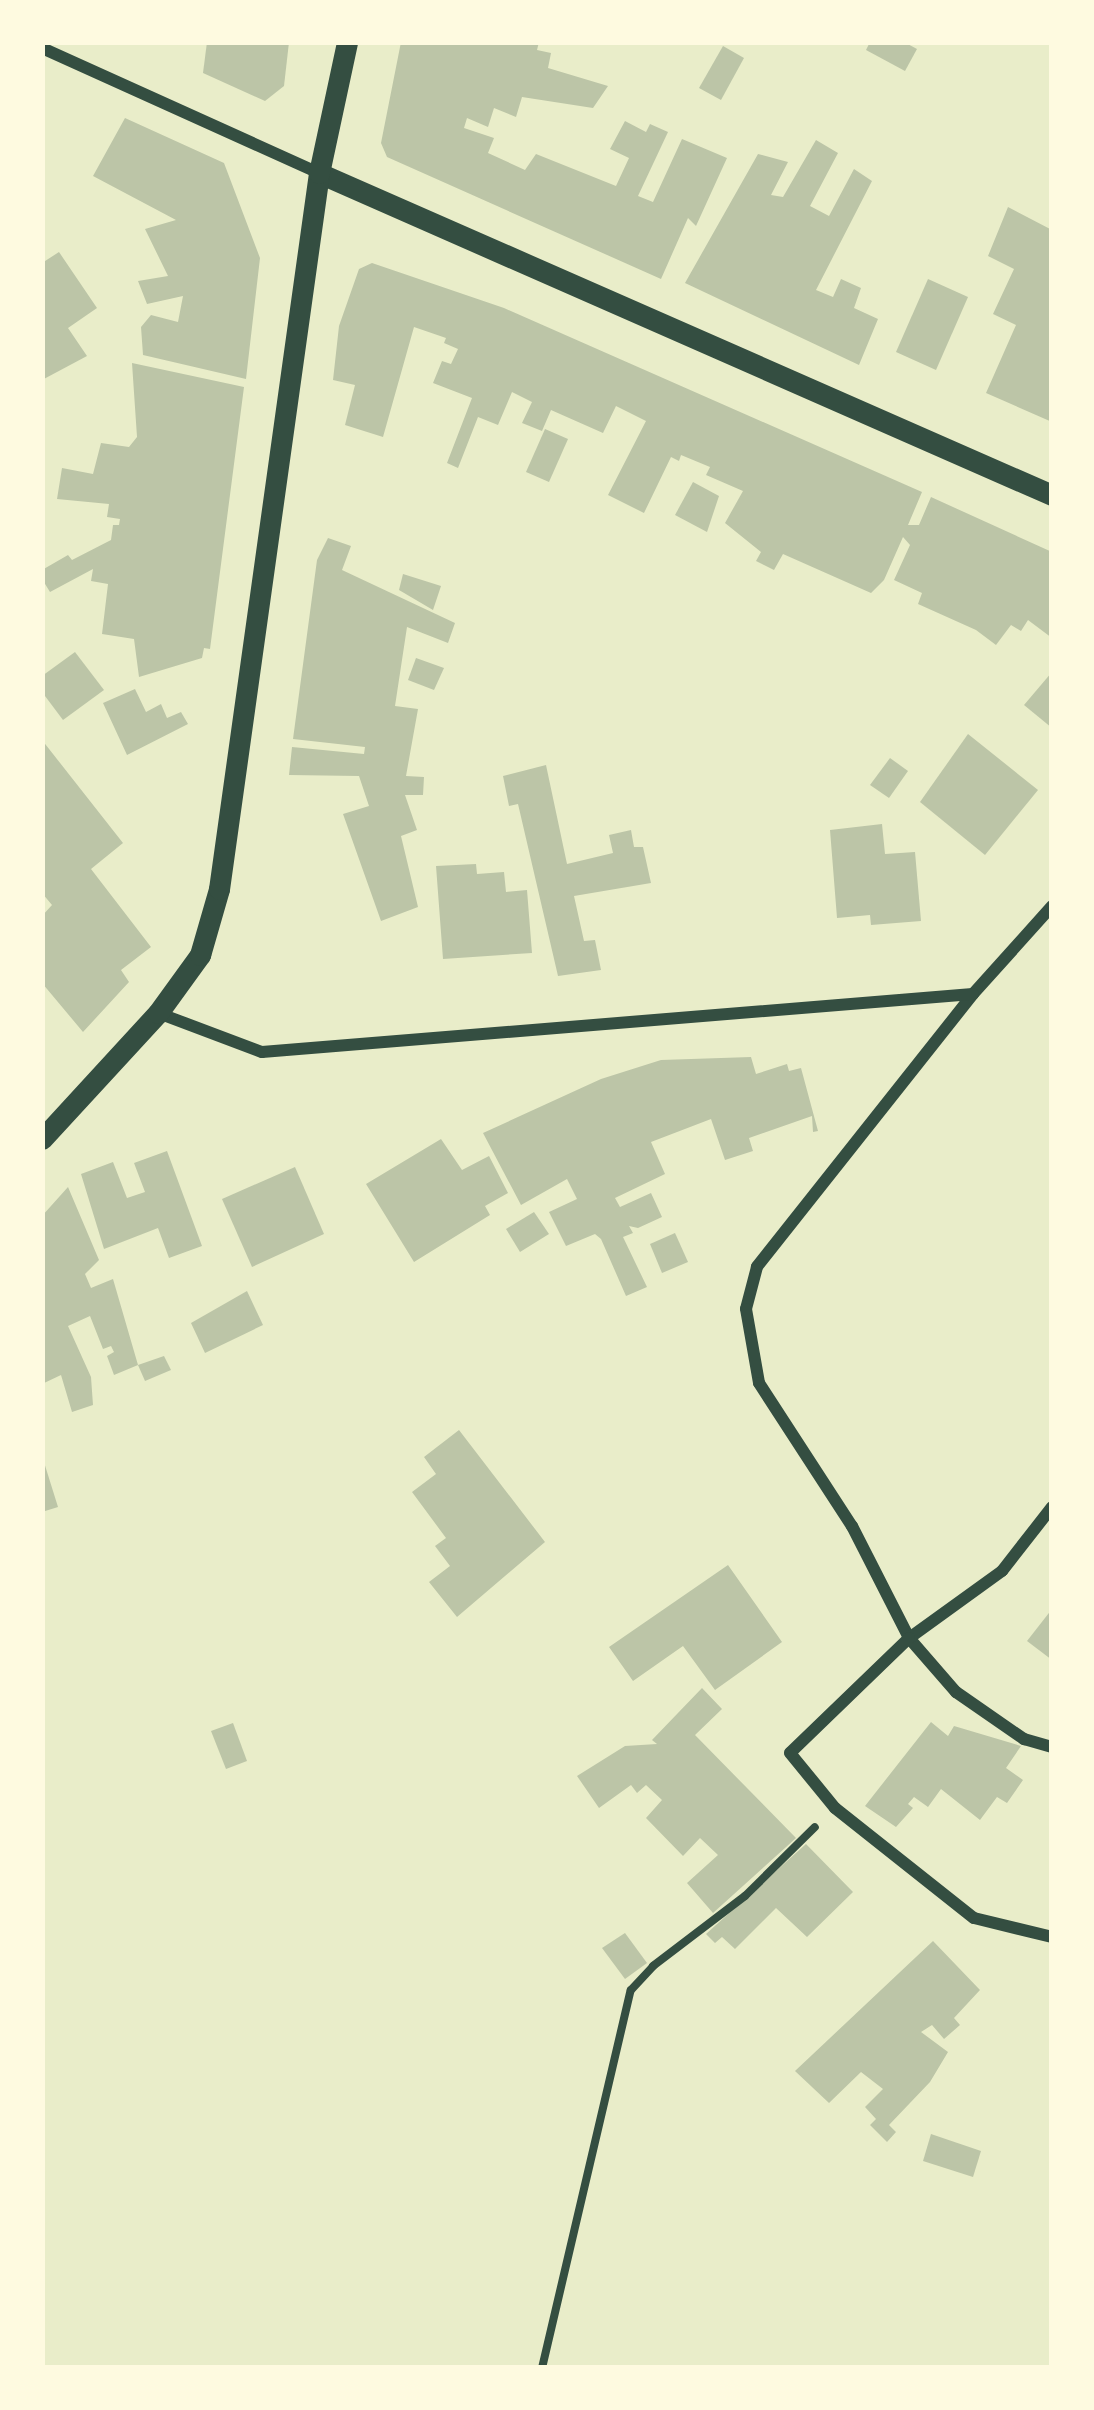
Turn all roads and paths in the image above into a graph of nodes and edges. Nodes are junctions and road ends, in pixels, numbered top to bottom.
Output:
1 (347, 42) edge
2 (42, 48) edge
3 (319, 172) junction
4 (1052, 495) edge
5 (1052, 907) edge
6 (973, 994) junction
7 (158, 1013) junction
8 (42, 1139) edge
9 (1052, 1507) edge
10 (909, 1639) junction
11 (1052, 1747) edge
12 (835, 1808) junction
13 (1052, 1937) edge
14 (542, 2368) edge

1 - 3 street
2 - 3 street
3 - 4 street
3 - 7 street
5 - 6 street
6 - 7 street
6 - 10 street
7 - 8 street
9 - 10 street
10 - 11 street
10 - 12 street
12 - 13 street
12 - 14 path

